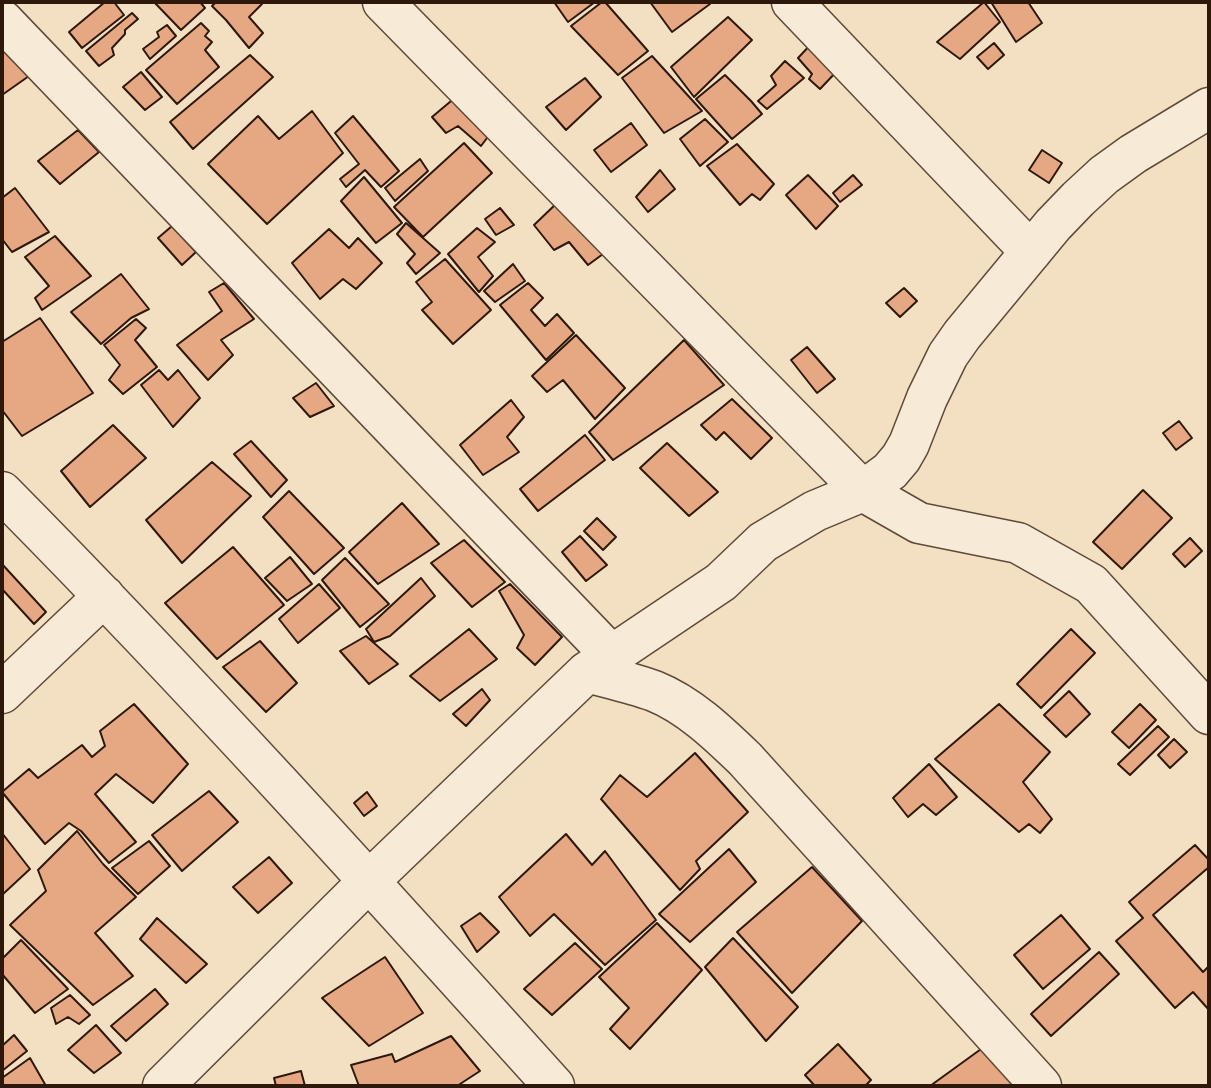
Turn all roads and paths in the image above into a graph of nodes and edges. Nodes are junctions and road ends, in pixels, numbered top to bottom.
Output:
1 (383, 2) edge
2 (792, 2) edge
3 (2, 20) edge
4 (1209, 108) edge
5 (1031, 252) junction
6 (863, 491) junction
7 (2, 492) edge
8 (104, 596) junction
9 (599, 664) junction
10 (2, 693) edge
11 (1209, 714) edge
12 (369, 881) junction
13 (163, 1086) edge
14 (554, 1086) edge
15 (1041, 1086) edge

1 - 6 street
2 - 5 street
3 - 9 street
4 - 5 street
5 - 6 street
6 - 9 street
6 - 11 street
7 - 8 street
8 - 10 street
8 - 12 street
9 - 12 street
9 - 15 street
12 - 13 street
12 - 14 street

